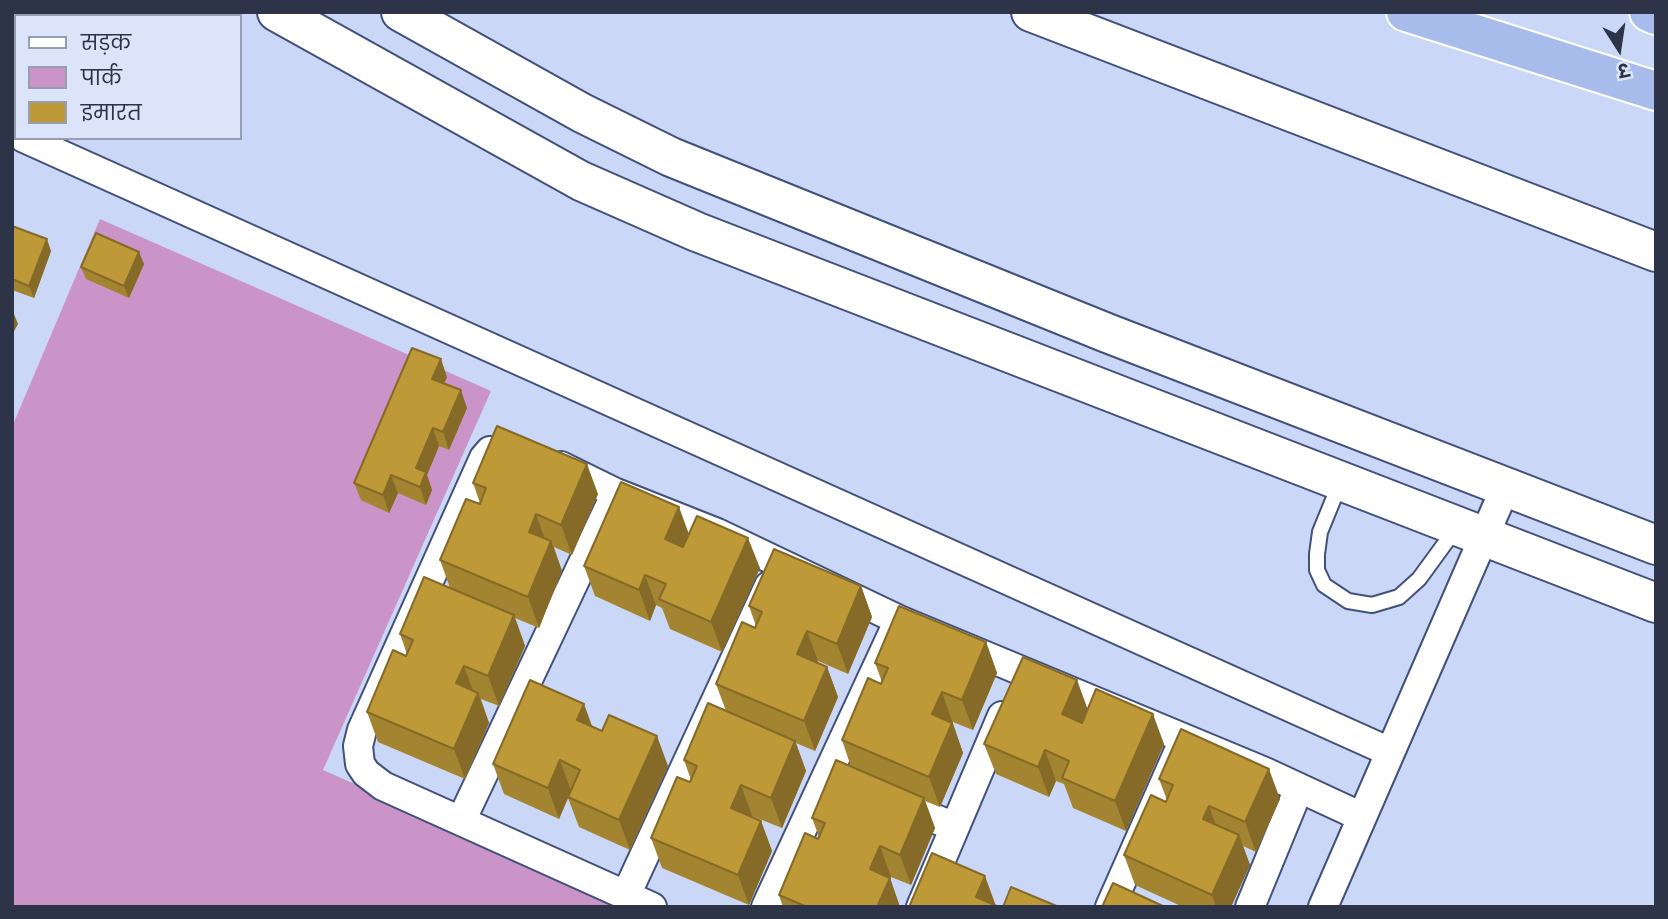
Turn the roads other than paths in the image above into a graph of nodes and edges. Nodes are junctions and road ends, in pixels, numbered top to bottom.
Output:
1 (277, 12) edge
2 (401, 12) edge
3 (1031, 12) edge
4 (1406, 12) edge
5 (1649, 12) edge
6 (1656, 15) edge
7 (1656, 91) edge
8 (28, 140) edge
9 (1656, 252) edge
10 (1341, 481) junction
11 (1506, 486) junction
12 (616, 493) junction
13 (1471, 531) junction
14 (1656, 545) edge
15 (780, 562) junction
16 (1656, 603) edge
17 (899, 620) junction
18 (1022, 671) junction
19 (1184, 738) junction
20 (1390, 752) junction
21 (841, 779) junction
22 (1299, 788) junction
23 (1362, 817) junction
24 (461, 821) junction
25 (955, 827) junction
26 (626, 895) junction
27 (1118, 904) edge
28 (652, 907) edge
29 (766, 907) edge
30 (921, 907) edge
31 (1251, 907) edge
32 (1323, 907) edge

1 - 10 street
2 - 11 street
3 - 9 street
4 - 7 highway
5 - 6 highway
8 - 20 street
10 - 13 street
10 - 13 lane
11 - 13 street
11 - 14 street
12 - 15 street
12 - 24 street
12 - 24 street
13 - 16 street
13 - 20 street
15 - 17 street
15 - 26 street
17 - 18 street
17 - 21 street
18 - 19 street
18 - 25 street
19 - 22 street
19 - 27 street
20 - 23 street
21 - 25 street
21 - 29 street
22 - 23 street
22 - 31 street
23 - 32 street
24 - 26 street
25 - 30 street
26 - 28 street

